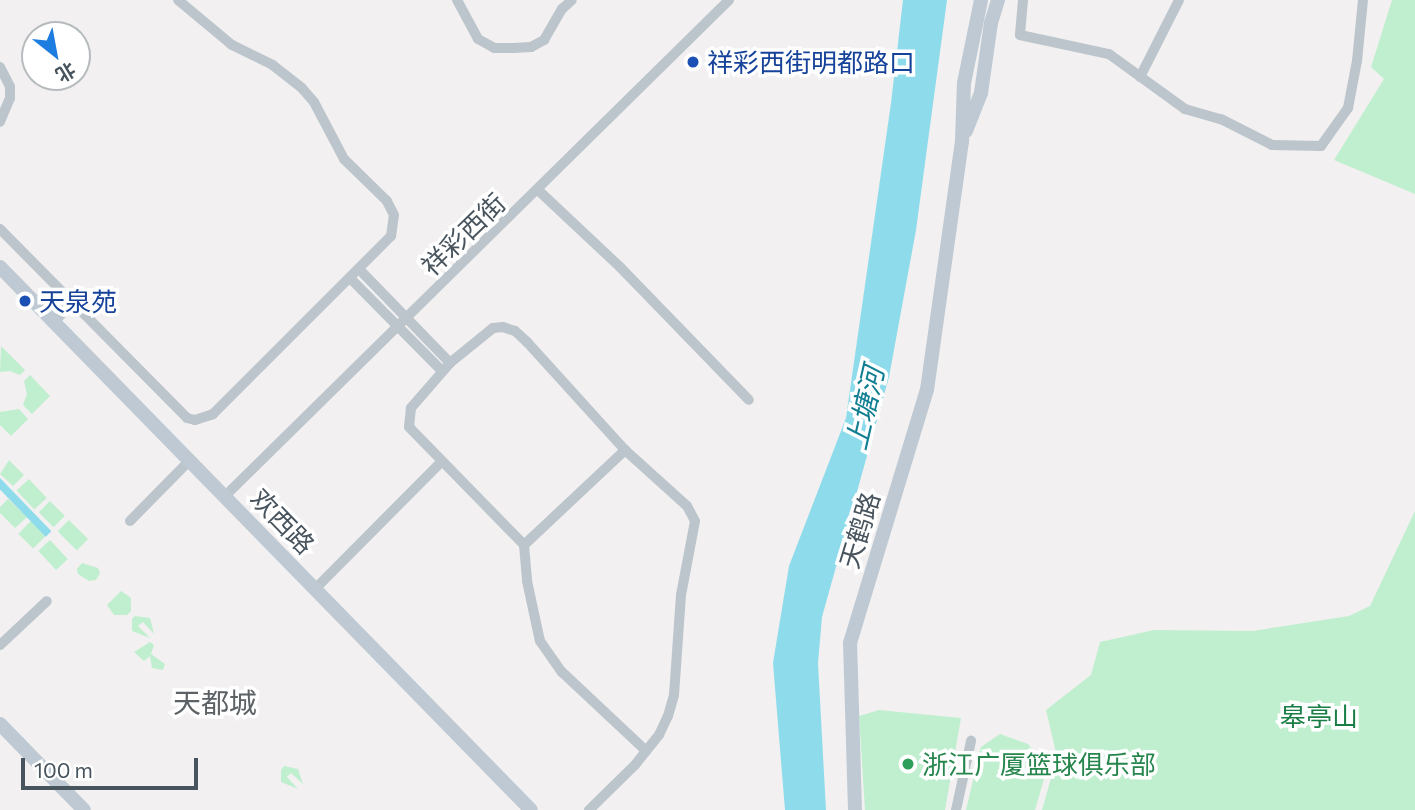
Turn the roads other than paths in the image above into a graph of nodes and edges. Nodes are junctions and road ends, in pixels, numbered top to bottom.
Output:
1 (178, 0) edge
2 (457, 0) edge
3 (572, 0) edge
4 (729, 0) edge
5 (981, 0) edge
6 (999, 0) edge
7 (1023, 0) edge
8 (1179, 0) edge
9 (1363, 0) edge
10 (0, 67) edge
11 (1140, 76) junction
12 (0, 122) edge
13 (962, 142) junction
14 (538, 190) junction
15 (0, 229) edge
16 (0, 267) edge
17 (359, 269) junction
18 (350, 278) junction
19 (72, 303) junction
20 (406, 318) junction
21 (54, 322) junction
22 (397, 327) junction
23 (450, 363) junction
24 (442, 371) junction
25 (749, 400) dead end
26 (625, 450) junction
27 (190, 460) junction
28 (441, 463) junction
29 (225, 496) junction
30 (130, 521) dead end
31 (524, 545) junction
32 (315, 589) junction
33 (47, 601) dead end
34 (0, 645) edge
35 (0, 724) edge
36 (971, 741) dead end
37 (646, 751) junction
38 (84, 810) edge
39 (531, 810) edge
40 (589, 810) edge
41 (855, 810) edge
42 (956, 810) edge

1 - 17 street
2 - 3 street
4 - 14 street, 祥彩西街
5 - 13 main road, 天鹤路
6 - 13 main road, 天鹤路
7 - 11 street
8 - 11 street
9 - 11 street
10 - 12 street
13 - 41 main road, 天鹤路
14 - 20 street, 祥彩西街
14 - 25 street
15 - 19 street
16 - 21 main road, 欢西路
17 - 18 street
17 - 20 street
18 - 19 street
18 - 22 street
19 - 21 street
20 - 22 street, 祥彩西街
20 - 23 street
21 - 27 main road, 欢西路
22 - 24 street
22 - 29 street, 祥彩西街
23 - 24 street
23 - 26 street
24 - 28 street
26 - 31 street
26 - 37 street
27 - 29 main road, 欢西路
27 - 30 street
28 - 31 street
28 - 32 street
29 - 32 main road, 欢西路
31 - 37 street
32 - 39 main road, 欢西路
33 - 34 street
35 - 38 main road
36 - 42 street
37 - 40 street

